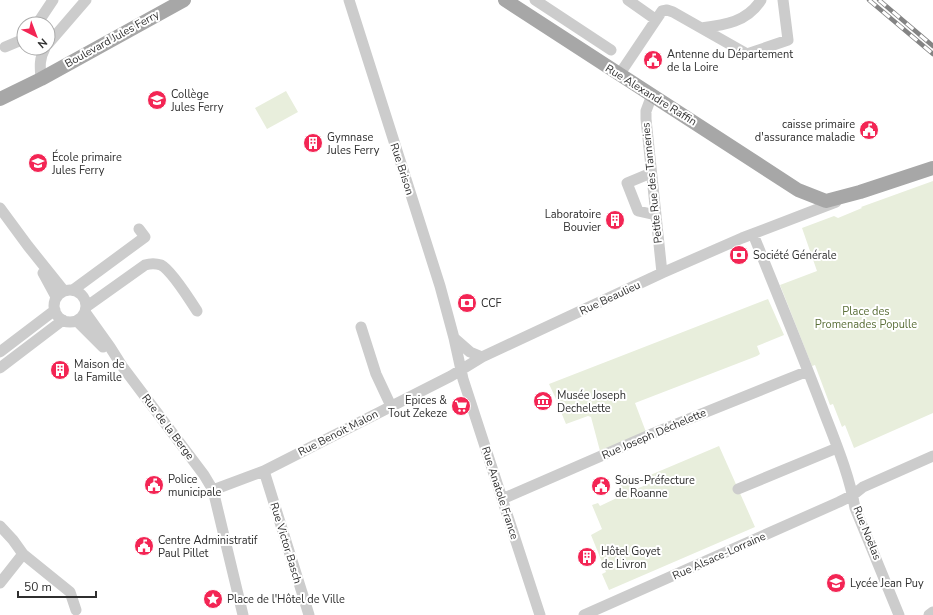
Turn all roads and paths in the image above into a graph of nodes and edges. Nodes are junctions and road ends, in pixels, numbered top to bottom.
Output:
1 (53, 0) edge
2 (86, 0) edge
3 (184, 0) edge
4 (349, 0) edge
5 (505, 0) edge
6 (535, 0) edge
7 (628, 0) edge
8 (761, 0) edge
9 (783, 0) edge
10 (42, 16) edge
11 (656, 19) junction
12 (701, 28) junction
13 (56, 35) edge
14 (16, 42) edge
15 (5, 47) dead end
16 (611, 50) dead end
17 (40, 56) edge
18 (619, 75) junction
19 (41, 79) junction
20 (652, 95) junction
21 (0, 99) edge
22 (0, 110) edge
23 (933, 168) edge
24 (651, 173) junction
25 (798, 190) junction
26 (860, 192) junction
27 (0, 208) edge
28 (805, 214) junction
29 (656, 215) junction
30 (139, 229) dead end
31 (758, 232) junction
32 (662, 273) junction
33 (73, 293) junction
34 (54, 310) junction
35 (86, 310) junction
36 (197, 311) dead end
37 (63, 320) junction
38 (77, 321) junction
39 (361, 327) dead end
40 (454, 338) junction
41 (3, 350) edge
42 (482, 357) junction
43 (14, 358) junction
44 (122, 366) junction
45 (0, 367) edge
46 (460, 370) junction
47 (808, 372) junction
48 (391, 406) junction
49 (837, 448) junction
50 (933, 456) edge
51 (264, 471) junction
52 (738, 489) dead end
53 (213, 490) junction
54 (853, 495) junction
55 (502, 499) junction
56 (0, 526) edge
57 (23, 554) junction
58 (0, 583) edge
59 (76, 610) dead end
60 (933, 612) edge
61 (243, 615) edge
62 (309, 615) edge
63 (540, 615) edge
64 (584, 615) edge
65 (899, 615) edge
66 (929, 615) edge

1 - 10 street
2 - 13 street
3 - 19 main road, Boulevard Jules Ferry
4 - 40 street, Rue Brison
5 - 18 main road, Rue Alexandre Raffin
6 - 16 street
7 - 11 street
8 - 12 street
9 - 12 street
11 - 12 street
11 - 18 street
14 - 15 street
17 - 19 street
18 - 20 main road, Rue Alexandre Raffin
19 - 21 main road, Boulevard Jules Ferry
19 - 22 main road, Boulevard Jules Ferry
20 - 24 street, Petite Rue des Tanneries
20 - 25 main road, Rue Alexandre Raffin
23 - 26 main road
24 - 29 street, Petite Rue des Tanneries
24 - 29 street
25 - 26 main road, Rue Alexandre Raffin
25 - 28 street
26 - 28 street, Rue Beaulieu
27 - 33 street, Rue de la Berge
28 - 31 street, Rue Beaulieu
29 - 32 street, Petite Rue des Tanneries
30 - 33 street
31 - 32 street, Rue Beaulieu
31 - 47 street
32 - 42 street, Rue Beaulieu
33 - 34 street
33 - 35 street, Rue de la Berge
34 - 37 street
34 - 41 street
35 - 36 street
35 - 38 street
35 - 44 street, Rue de la Berge
37 - 38 street
37 - 43 street
38 - 44 street, Rue de la Berge
39 - 48 street
40 - 42 street
40 - 46 street, Rue Brison
41 - 43 street
42 - 46 street, Rue Beaulieu
43 - 45 street
44 - 53 street, Rue de la Berge
46 - 48 street, Rue Benoit Malon
46 - 55 street, Rue Anatole France
47 - 49 street
47 - 55 street, Rue Joseph Déchelette
48 - 51 street, Rue Benoit Malon
49 - 52 street
49 - 54 street
50 - 54 street
51 - 53 street, Rue Benoit Malon
51 - 62 street, Rue Victor Basch
53 - 61 street, Rue de la Berge
54 - 64 street, Rue Alsace-Lorraine
54 - 65 street, Rue Noëlas
55 - 63 street, Rue Anatole France
56 - 57 street
57 - 58 street
57 - 59 street
60 - 66 street

